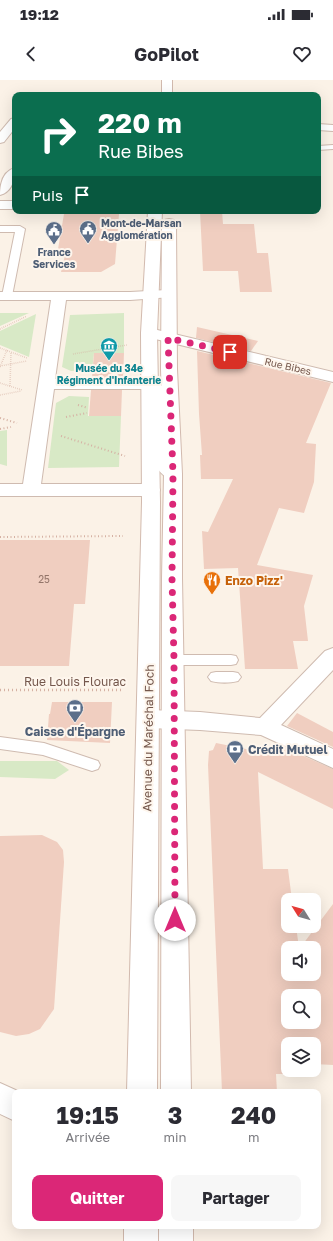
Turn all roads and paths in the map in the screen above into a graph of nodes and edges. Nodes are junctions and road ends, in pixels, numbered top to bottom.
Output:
1 (167, 80) edge
2 (167, 92) edge
3 (0, 117) edge
4 (12, 118) edge
5 (12, 126) edge
6 (321, 127) edge
7 (333, 128) edge
8 (2, 142) edge
9 (333, 147) edge
10 (321, 148) edge
11 (12, 176) edge
12 (0, 191) edge
13 (0, 205) edge
14 (12, 205) edge
15 (155, 214) edge
16 (169, 214) edge
17 (0, 229) edge
18 (159, 294) junction
19 (4, 296) edge
20 (59, 296) junction
21 (31, 314) dead end
22 (0, 329) edge
23 (159, 335) junction
24 (128, 344) dead end
25 (0, 348) edge
26 (7, 350) junction
27 (11, 352) junction
28 (66, 355) dead end
29 (10, 364) junction
30 (0, 366) edge
31 (169, 369) junction
32 (333, 377) edge
33 (0, 383) edge
34 (46, 384) junction
35 (150, 384) junction
36 (10, 386) junction
37 (0, 395) edge
38 (88, 413) dead end
39 (0, 418) edge
40 (60, 418) dead end
41 (22, 425) dead end
42 (11, 427) dead end
43 (0, 429) edge
44 (40, 431) junction
45 (125, 456) dead end
46 (173, 474) junction
47 (0, 490) edge
48 (31, 490) junction
49 (151, 490) junction
50 (123, 536) dead end
51 (0, 537) edge
52 (333, 656) edge
53 (174, 660) junction
54 (231, 660) dead end
55 (216, 677) dead end
56 (232, 677) dead end
57 (0, 690) edge
58 (149, 690) junction
59 (149, 719) junction
60 (174, 720) junction
61 (265, 727) junction
62 (0, 743) edge
63 (333, 759) edge
64 (92, 765) dead end
65 (142, 1089) edge
66 (176, 1089) edge
67 (0, 1098) edge
68 (12, 1104) edge
69 (141, 1229) edge
70 (176, 1229) edge
71 (141, 1241) edge
72 (176, 1241) edge

1 - 2 main road
3 - 4 main road
5 - 8 main road
6 - 7 main road
9 - 10 lane
11 - 12 main road
13 - 14 main road
15 - 18 main road, Avenue du Maréchal Foch
16 - 18 main road, Avenue du Maréchal Foch
17 - 19 lane
18 - 20 main road
18 - 23 main road, Avenue du Maréchal Foch
19 - 20 main road
20 - 34 main road
21 - 22 path
23 - 31 main road, Avenue du Maréchal Foch
23 - 32 main road, Rue Bibes
23 - 35 main road, Avenue du Maréchal Foch
24 - 28 path
25 - 26 path
26 - 27 path
26 - 30 path
27 - 29 path
27 - 29 path
29 - 30 path
29 - 36 path
31 - 35 main road
31 - 46 main road, Avenue du Maréchal Foch
33 - 36 path
34 - 35 main road
34 - 44 main road
35 - 46 main road
35 - 49 main road, Avenue du Maréchal Foch
36 - 37 path
38 - 40 path
39 - 41 path
42 - 43 path
44 - 45 path
44 - 48 main road
46 - 53 main road, Avenue du Maréchal Foch
47 - 48 main road
48 - 49 main road
49 - 58 main road, Avenue du Maréchal Foch
50 - 51 path
52 - 61 main road
53 - 54 lane
53 - 60 main road, Avenue du Maréchal Foch
55 - 56 lane
57 - 58 path, Rue Louis Flourac
58 - 59 main road, Avenue du Maréchal Foch
59 - 60 main road
59 - 65 main road, Avenue du Maréchal Foch
60 - 61 main road
60 - 66 main road, Avenue du Maréchal Foch
61 - 63 main road
62 - 64 lane
67 - 68 main road
69 - 71 main road
70 - 72 main road

